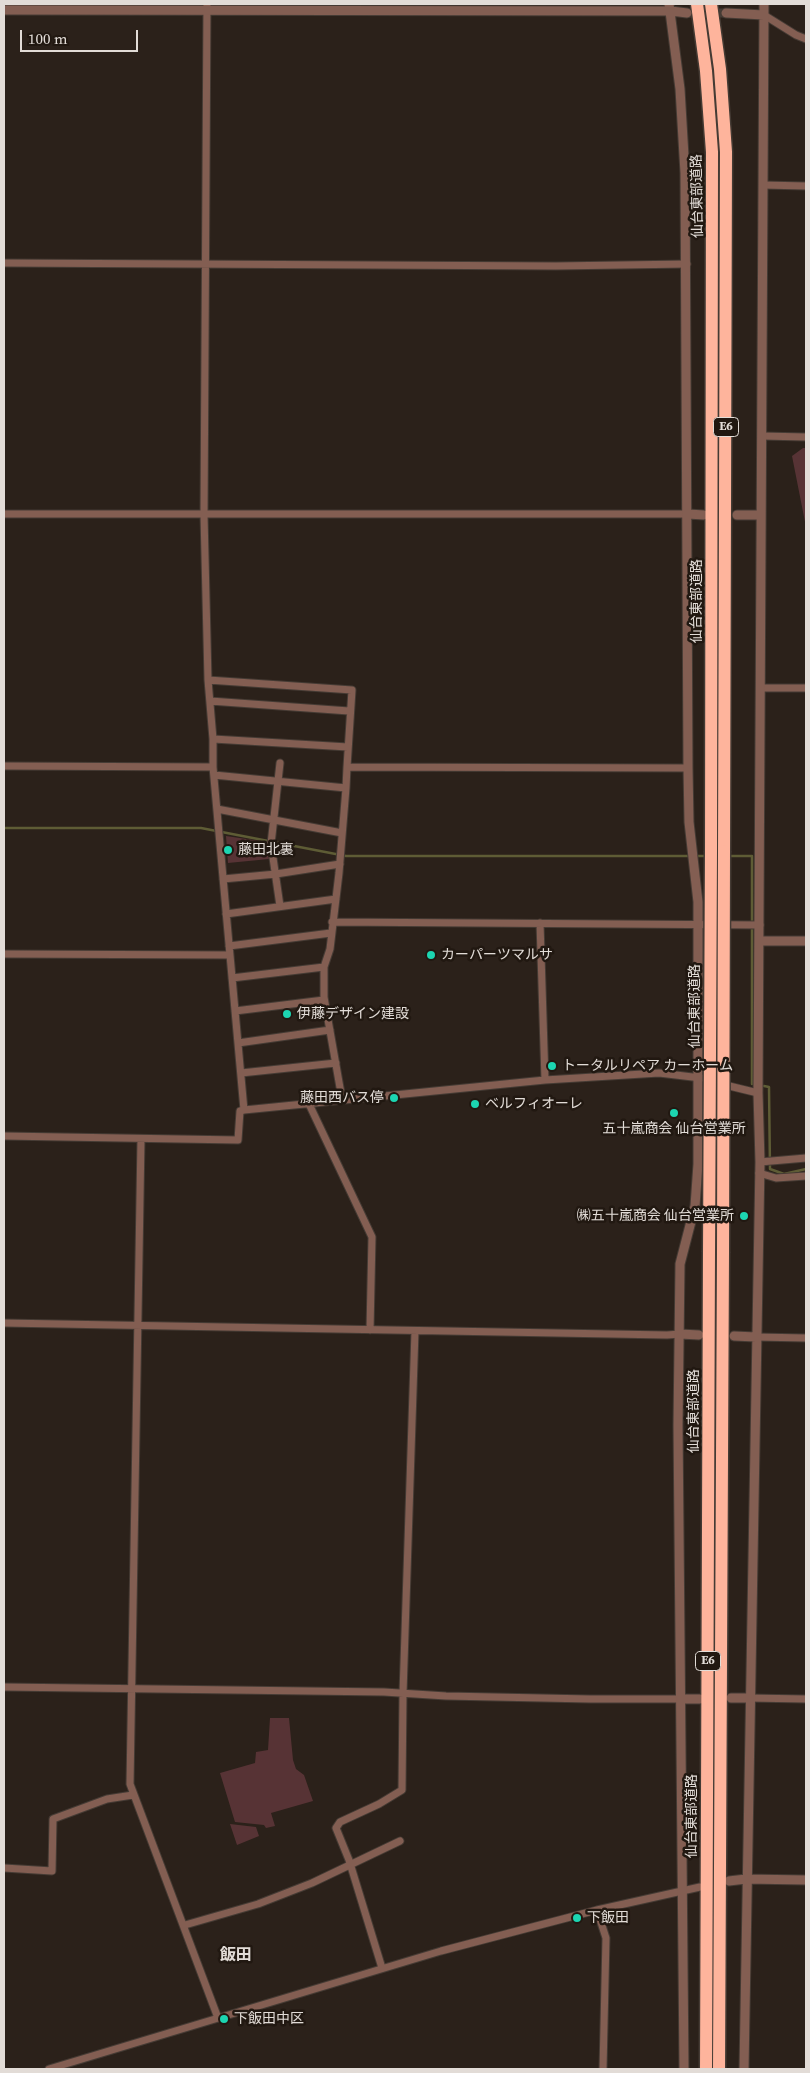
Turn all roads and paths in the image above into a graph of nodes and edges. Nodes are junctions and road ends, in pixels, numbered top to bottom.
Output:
1 (697, 4) edge
2 (711, 4) edge
3 (764, 4) edge
4 (207, 7) edge
5 (670, 7) edge
6 (4, 10) edge
7 (687, 13) tunnel mouth
8 (726, 13) tunnel mouth
9 (764, 15) junction
10 (806, 39) edge
11 (762, 185) junction
12 (806, 186) edge
13 (4, 263) edge
14 (204, 264) junction
15 (687, 264) junction
16 (762, 436) junction
17 (806, 436) edge
18 (4, 514) edge
19 (688, 514) junction
20 (204, 515) junction
21 (704, 515) dead end
22 (737, 515) dead end
23 (761, 515) junction
24 (208, 680) junction
25 (760, 688) junction
26 (806, 688) edge
27 (210, 701) junction
28 (349, 711) junction
29 (213, 739) junction
30 (348, 747) junction
31 (280, 763) dead end
32 (4, 766) edge
33 (213, 767) junction
34 (347, 767) junction
35 (688, 768) junction
36 (214, 775) junction
37 (277, 782) junction
38 (346, 788) junction
39 (217, 809) junction
40 (273, 820) junction
41 (342, 833) junction
42 (340, 857) junction
43 (276, 874) junction
44 (223, 879) junction
45 (336, 899) junction
46 (280, 906) junction
47 (226, 914) junction
48 (332, 922) junction
49 (540, 923) junction
50 (698, 925) junction
51 (754, 925) junction
52 (331, 932) junction
53 (760, 941) junction
54 (806, 941) edge
55 (229, 946) junction
56 (4, 954) edge
57 (230, 955) junction
58 (324, 967) junction
59 (232, 978) junction
60 (324, 1000) junction
61 (235, 1011) junction
62 (330, 1030) junction
63 (238, 1043) junction
64 (336, 1064) junction
65 (240, 1073) junction
66 (698, 1077) junction
67 (545, 1080) junction
68 (758, 1093) junction
69 (342, 1099) junction
70 (309, 1104) junction
71 (244, 1110) junction
72 (4, 1136) edge
73 (141, 1139) junction
74 (806, 1158) edge
75 (761, 1162) junction
76 (759, 1172) junction
77 (806, 1176) edge
78 (4, 1323) edge
79 (139, 1326) junction
80 (370, 1330) junction
81 (415, 1331) junction
82 (680, 1334) junction
83 (698, 1335) dead end
84 (734, 1336) dead end
85 (756, 1337) junction
86 (806, 1338) edge
87 (4, 1687) edge
88 (133, 1690) junction
89 (403, 1693) junction
90 (731, 1698) dead end
91 (749, 1698) junction
92 (682, 1699) junction
93 (700, 1699) dead end
94 (806, 1699) edge
95 (133, 1795) junction
96 (400, 1841) dead end
97 (350, 1865) junction
98 (4, 1868) edge
99 (746, 1878) junction
100 (806, 1880) edge
101 (729, 1881) dead end
102 (700, 1887) dead end
103 (684, 1890) junction
104 (597, 1910) junction
105 (184, 1925) junction
106 (382, 1968) junction
107 (218, 2018) junction
108 (49, 2069) edge
109 (603, 2069) edge
110 (684, 2069) edge
111 (706, 2069) edge
112 (719, 2069) edge
113 (744, 2069) edge

1 - 111 highway, 仙台東部道路 / E6, bridge
2 - 112 highway, 仙台東部道路 / E6, bridge
3 - 9 street
4 - 5 street
4 - 6 street
4 - 14 street
5 - 7 street
5 - 15 street
8 - 9 street
9 - 10 street
9 - 11 street
11 - 12 street
11 - 16 street
13 - 14 street
14 - 15 street
14 - 20 street
15 - 19 street
16 - 17 street
16 - 23 street
18 - 20 street
19 - 20 street
19 - 21 street
19 - 35 street
20 - 24 street
22 - 23 street
23 - 25 street
24 - 27 street
24 - 28 street
25 - 26 street
25 - 51 street
27 - 28 street
27 - 29 street
28 - 30 street
29 - 30 street
29 - 33 street
30 - 34 street
31 - 37 street
32 - 33 street
33 - 36 street
34 - 35 street
34 - 38 street
35 - 50 street
36 - 37 street
36 - 39 street
37 - 38 street
37 - 40 street
38 - 41 street
39 - 40 street
39 - 44 street
40 - 41 street
40 - 43 street
41 - 42 street
42 - 43 street
42 - 45 street
43 - 44 street
43 - 46 street
44 - 47 street
45 - 46 street
45 - 48 street
46 - 47 street
47 - 55 street
48 - 49 street
48 - 52 street
49 - 50 street
49 - 67 street
50 - 51 street
50 - 66 street
51 - 53 street
52 - 55 street
52 - 58 street
53 - 54 street
53 - 68 street
55 - 57 street
56 - 57 street
57 - 59 street
58 - 59 street
58 - 60 street
59 - 61 street
60 - 61 street
60 - 62 street
61 - 63 street
62 - 63 street
62 - 64 street
63 - 65 street
64 - 65 street
64 - 69 street
65 - 71 street
66 - 67 street
66 - 68 street
66 - 82 street
67 - 69 street
68 - 75 street
69 - 70 street
70 - 71 street
70 - 80 street
71 - 73 street
72 - 73 street
73 - 79 street
74 - 75 street
75 - 76 street
76 - 77 street
76 - 85 street
78 - 79 street
79 - 80 street
79 - 88 street
80 - 81 street
81 - 82 street
81 - 89 street
82 - 83 street
82 - 92 street
84 - 85 street
85 - 86 street
85 - 91 street
87 - 88 street
88 - 89 street
88 - 95 street
89 - 92 street
89 - 97 street
90 - 91 street
91 - 94 street
91 - 99 street
92 - 93 street
92 - 103 street
95 - 98 street
95 - 105 street
96 - 97 street
97 - 105 street
97 - 106 street
99 - 100 street
99 - 101 street
99 - 113 street
102 - 103 street
103 - 104 street
103 - 110 street
104 - 106 street
104 - 109 street
105 - 107 street
106 - 107 street
107 - 108 street

